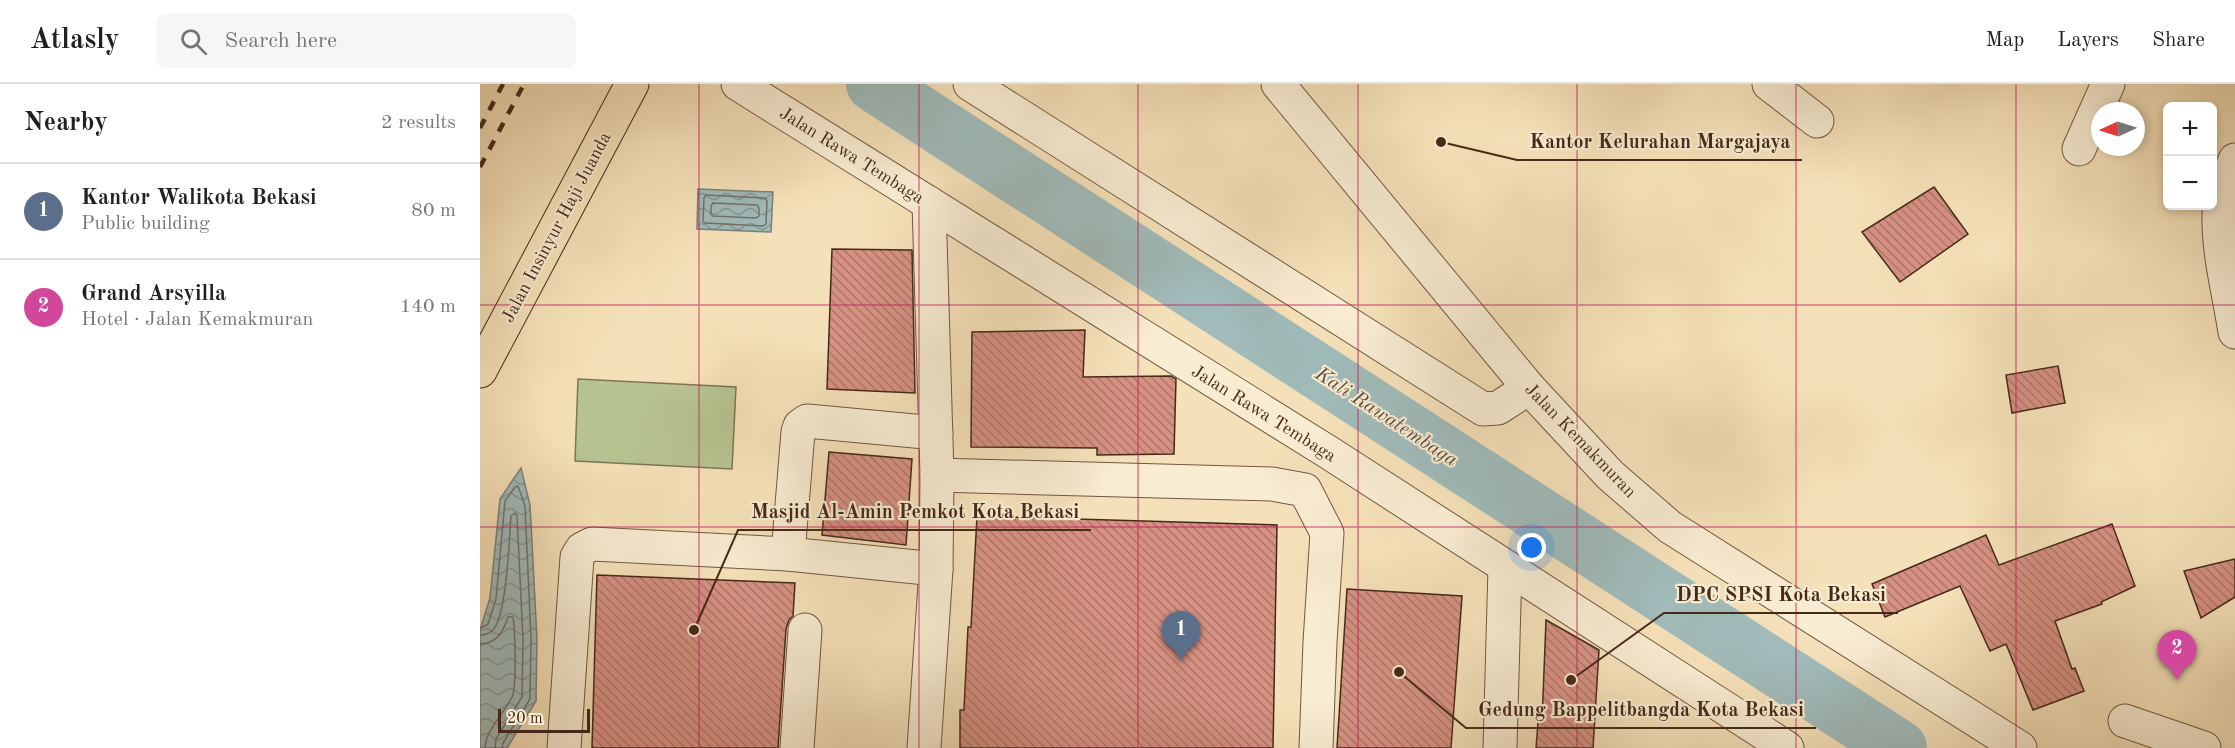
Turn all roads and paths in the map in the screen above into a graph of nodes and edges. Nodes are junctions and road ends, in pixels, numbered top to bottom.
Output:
1 (632, 84) edge
2 (738, 84) edge
3 (970, 84) edge
4 (1278, 84) edge
5 (1769, 84) edge
6 (2108, 84) edge
7 (1818, 121) dead end
8 (2079, 149) dead end
9 (2235, 160) edge
10 (928, 203) junction
11 (2235, 332) edge
12 (480, 371) edge
13 (1529, 388) junction
14 (936, 433) junction
15 (937, 475) junction
16 (788, 554) junction
17 (1505, 567) junction
18 (936, 569) junction
19 (805, 630) dead end
20 (2125, 721) dead end
21 (564, 748) edge
22 (797, 748) edge
23 (924, 748) edge
24 (1316, 748) edge
25 (1500, 748) edge
26 (1786, 748) edge
27 (2020, 748) edge
28 (2204, 748) edge

1 - 12 main road, Jalan Insinyur Haji Juanda
2 - 10 street, Jalan Rawa Tembaga
3 - 13 street
4 - 13 street, Jalan Kemakmuran
5 - 7 street
6 - 8 street
9 - 11 street
10 - 14 street
10 - 17 street, Jalan Rawa Tembaga
13 - 27 street, Jalan Kemakmuran
14 - 15 street
14 - 16 street
15 - 18 street
15 - 24 street
16 - 18 street
16 - 21 street
17 - 25 street
17 - 26 street, Jalan Rawa Tembaga
18 - 23 street
19 - 22 street
20 - 28 street

